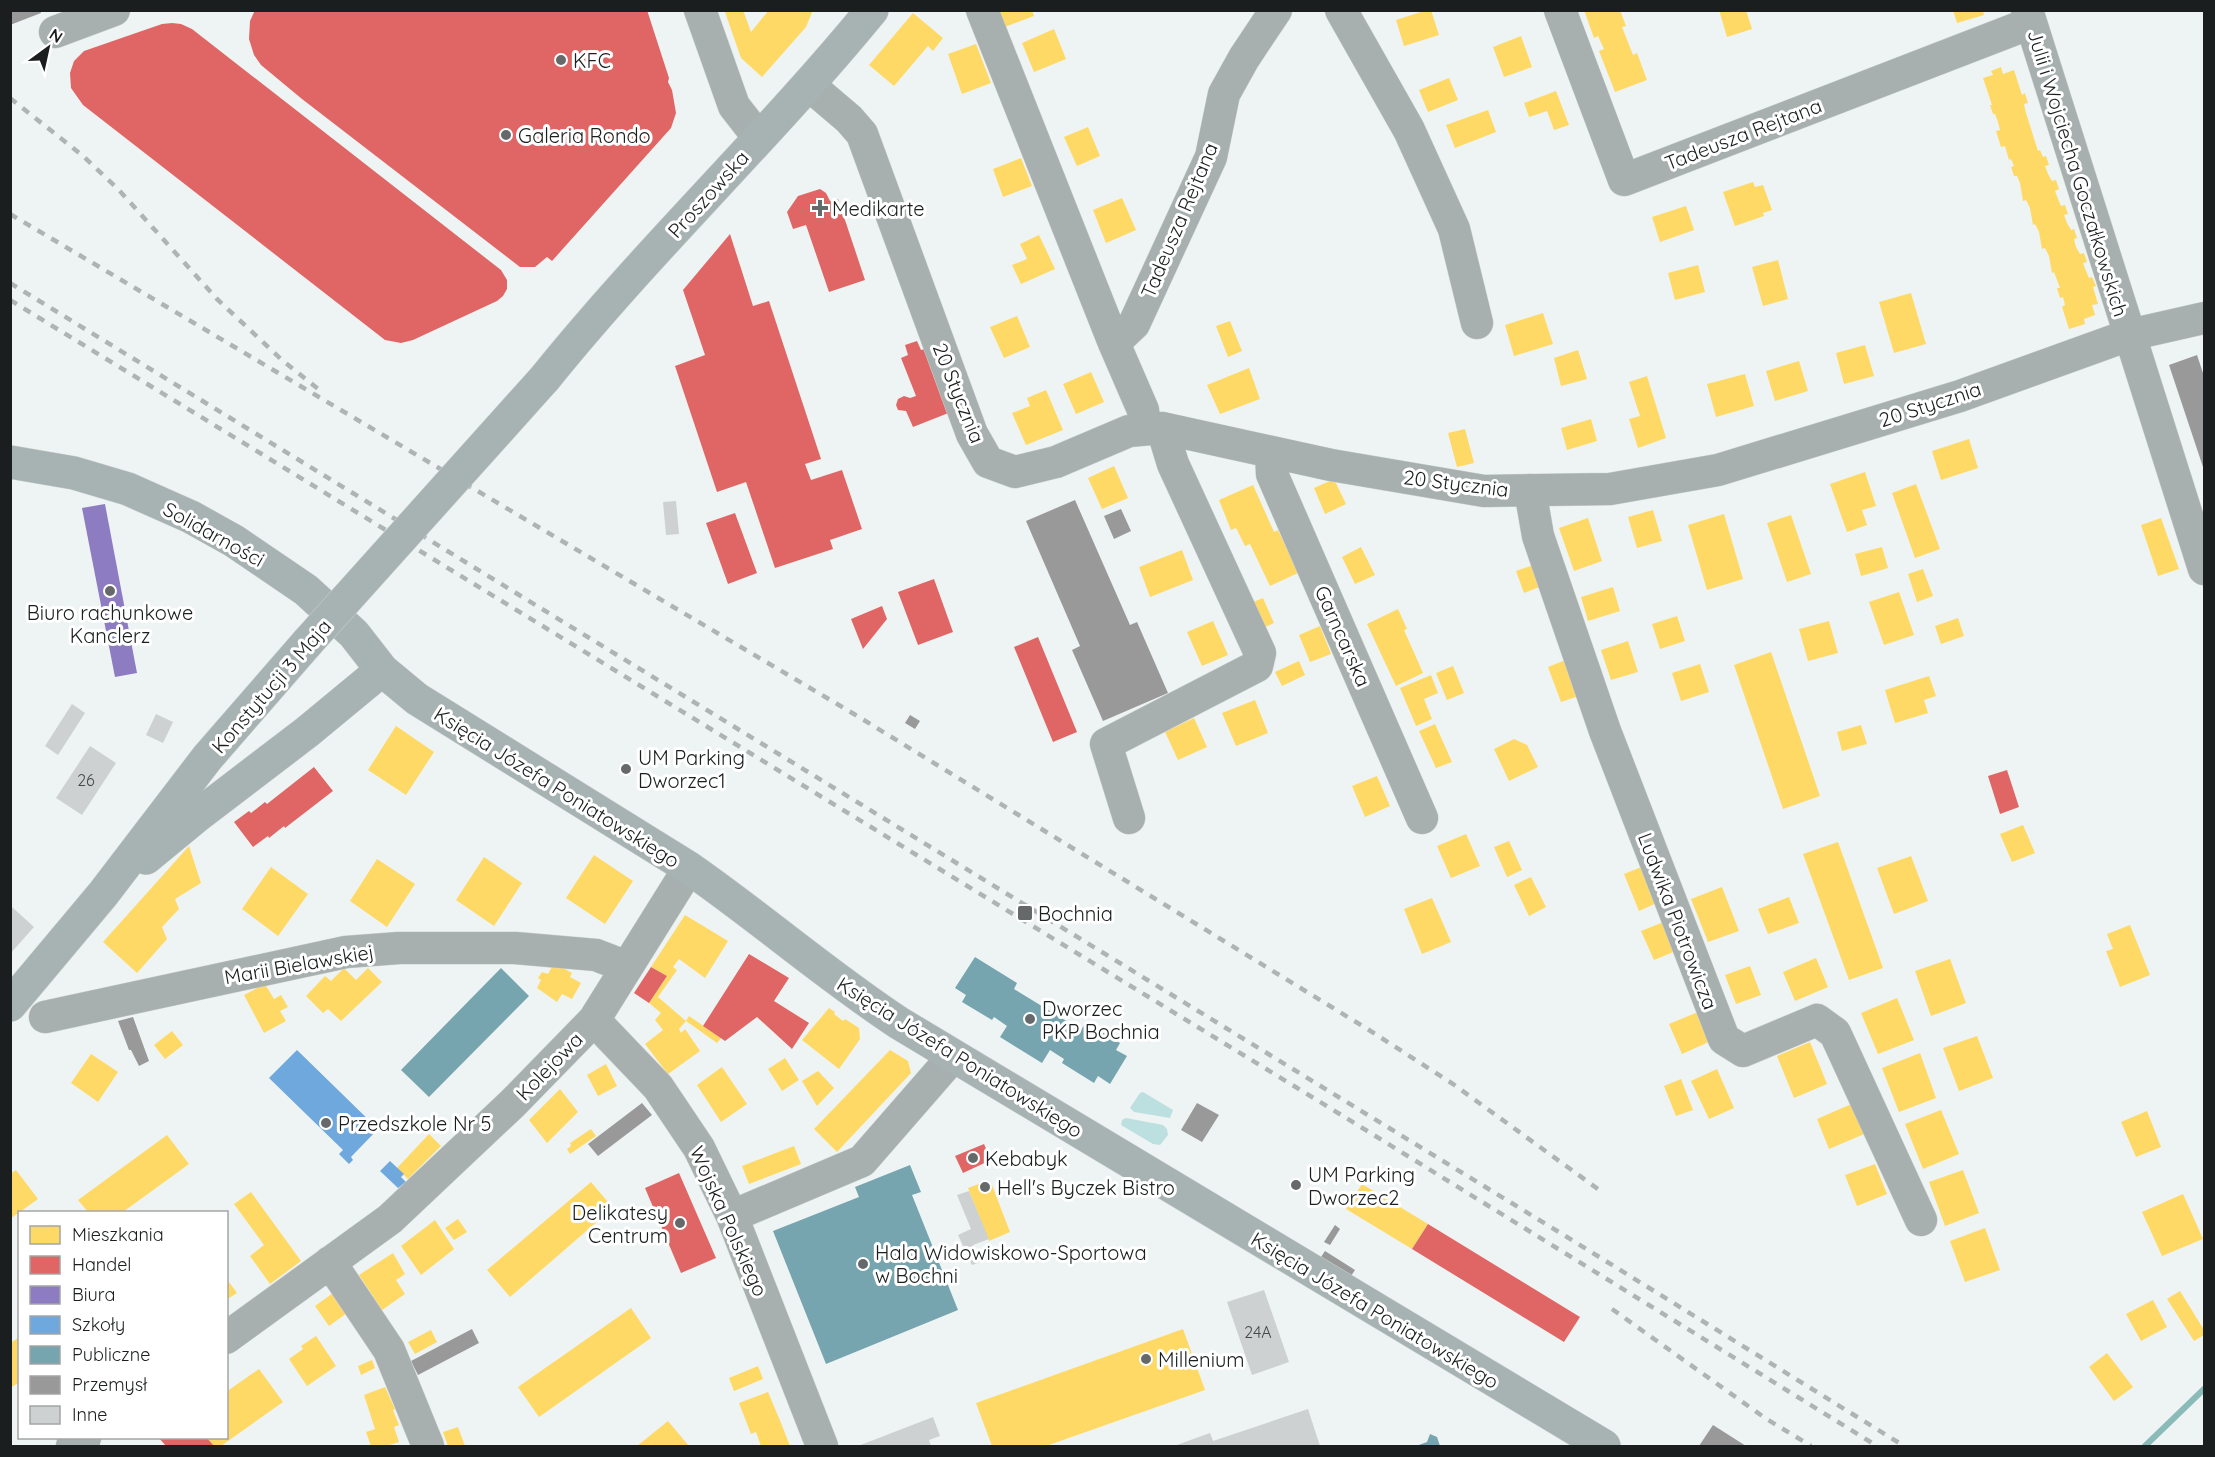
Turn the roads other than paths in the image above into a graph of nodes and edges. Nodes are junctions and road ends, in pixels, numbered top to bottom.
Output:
1 (114, 10) edge
2 (700, 10) edge
3 (872, 10) edge
4 (982, 10) edge
5 (1276, 10) edge
6 (1341, 10) edge
7 (1560, 10) edge
8 (2029, 17) edge
9 (55, 32) dead end
10 (808, 85) junction
11 (759, 138) junction
12 (2205, 318) edge
13 (1477, 323) dead end
14 (2129, 335) junction
15 (1114, 343) junction
16 (545, 378) joint
17 (1153, 429) junction
18 (1271, 452) junction
19 (10, 462) edge
20 (1530, 490) junction
21 (2205, 569) edge
22 (382, 670) junction
23 (184, 810) junction
24 (1129, 818) dead end
25 (1422, 818) dead end
26 (689, 868) junction
27 (627, 967) junction
28 (10, 1005) edge
29 (45, 1017) dead end
30 (594, 1020) junction
31 (951, 1055) junction
32 (732, 1216) junction
33 (1921, 1220) dead end
34 (330, 1262) junction
35 (228, 1337) edge
36 (428, 1446) edge
37 (822, 1446) edge
38 (1604, 1446) edge

1 - 9 street
2 - 11 street
3 - 10 main road, Proszowska
4 - 15 street
5 - 15 street, Tadeusza Rejtana
6 - 13 street
7 - 8 street, Tadeusza Rejtana
8 - 14 street, Julii i Wojciecha Goczałkowskich
10 - 11 main road, Proszowska
10 - 17 street, 20 Stycznia
11 - 16 main road, Proszowska
12 - 14 street, 20 Stycznia
14 - 20 street, 20 Stycznia
14 - 21 street
15 - 17 street
16 - 23 main road, Konstytucji 3 Maja, bridge
17 - 18 street, 20 Stycznia
17 - 24 street
18 - 20 street, 20 Stycznia
18 - 25 street, Garncarska
19 - 22 main road, Solidarności
20 - 33 street, Ludwika Piotrowicza
22 - 23 main road
22 - 26 main road, Księcia Józefa Poniatowskiego
23 - 28 main road
26 - 27 street, Kolejowa
26 - 31 main road, Księcia Józefa Poniatowskiego
27 - 29 street, Marii Bielawskiej
27 - 30 street, Kolejowa
30 - 32 street, Wojska Polskiego
30 - 34 street, Kolejowa
31 - 32 street
31 - 38 main road, Księcia Józefa Poniatowskiego
32 - 37 street, Wojska Polskiego
34 - 35 street, Kolejowa
34 - 36 street

